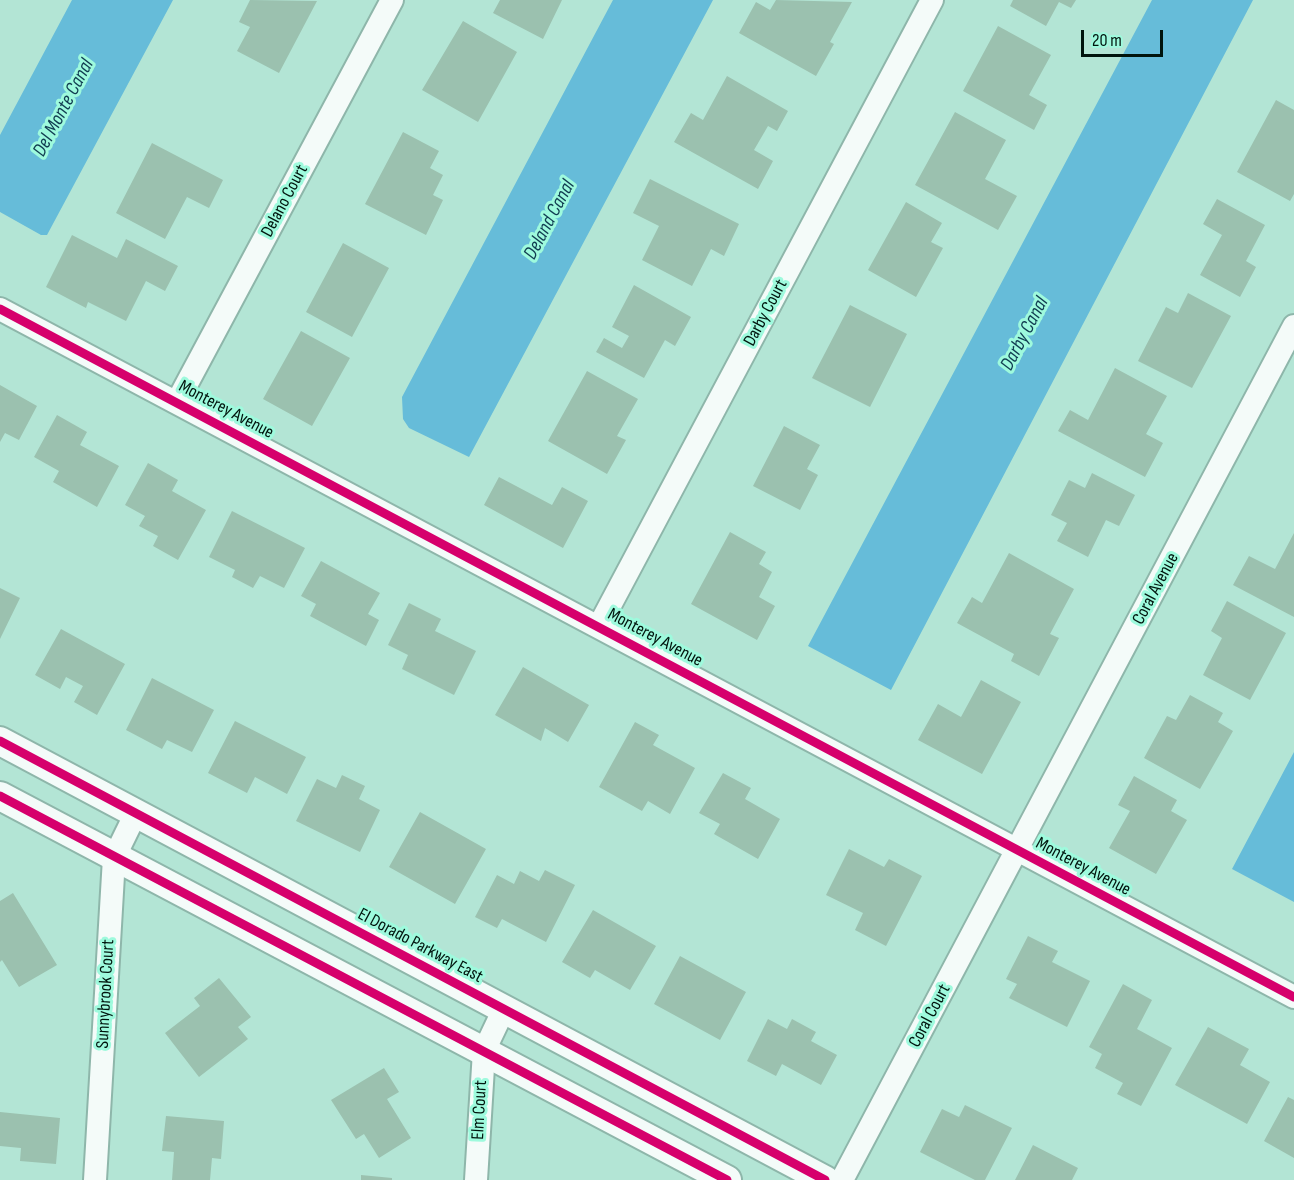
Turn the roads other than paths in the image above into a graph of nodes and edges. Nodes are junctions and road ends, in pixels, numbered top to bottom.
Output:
1 (392, 0) edge
2 (932, 0) edge
3 (0, 309) edge
4 (1294, 326) edge
5 (177, 402) junction
6 (599, 626) junction
7 (0, 741) edge
8 (0, 796) edge
9 (136, 813) junction
10 (1017, 851) junction
11 (114, 858) junction
12 (1294, 996) edge
13 (504, 1009) junction
14 (484, 1051) junction
15 (95, 1180) edge
16 (476, 1180) edge
17 (727, 1180) edge
18 (825, 1180) edge
19 (842, 1180) edge

1 - 5 street, Delano Court
2 - 6 street, Darby Court
3 - 5 street, Monterey Avenue
4 - 10 street, Coral Avenue
5 - 6 street, Monterey Avenue
6 - 10 street, Monterey Avenue
7 - 9 street, El Dorado Parkway East
8 - 11 street
9 - 11 street, Sunnybrook Court
9 - 13 street, El Dorado Parkway East
10 - 12 street, Monterey Avenue
10 - 19 street, Coral Court
11 - 14 street
11 - 15 street, Sunnybrook Court
13 - 14 street, Elm Court
13 - 18 street, El Dorado Parkway East
14 - 16 street, Elm Court
14 - 17 street

